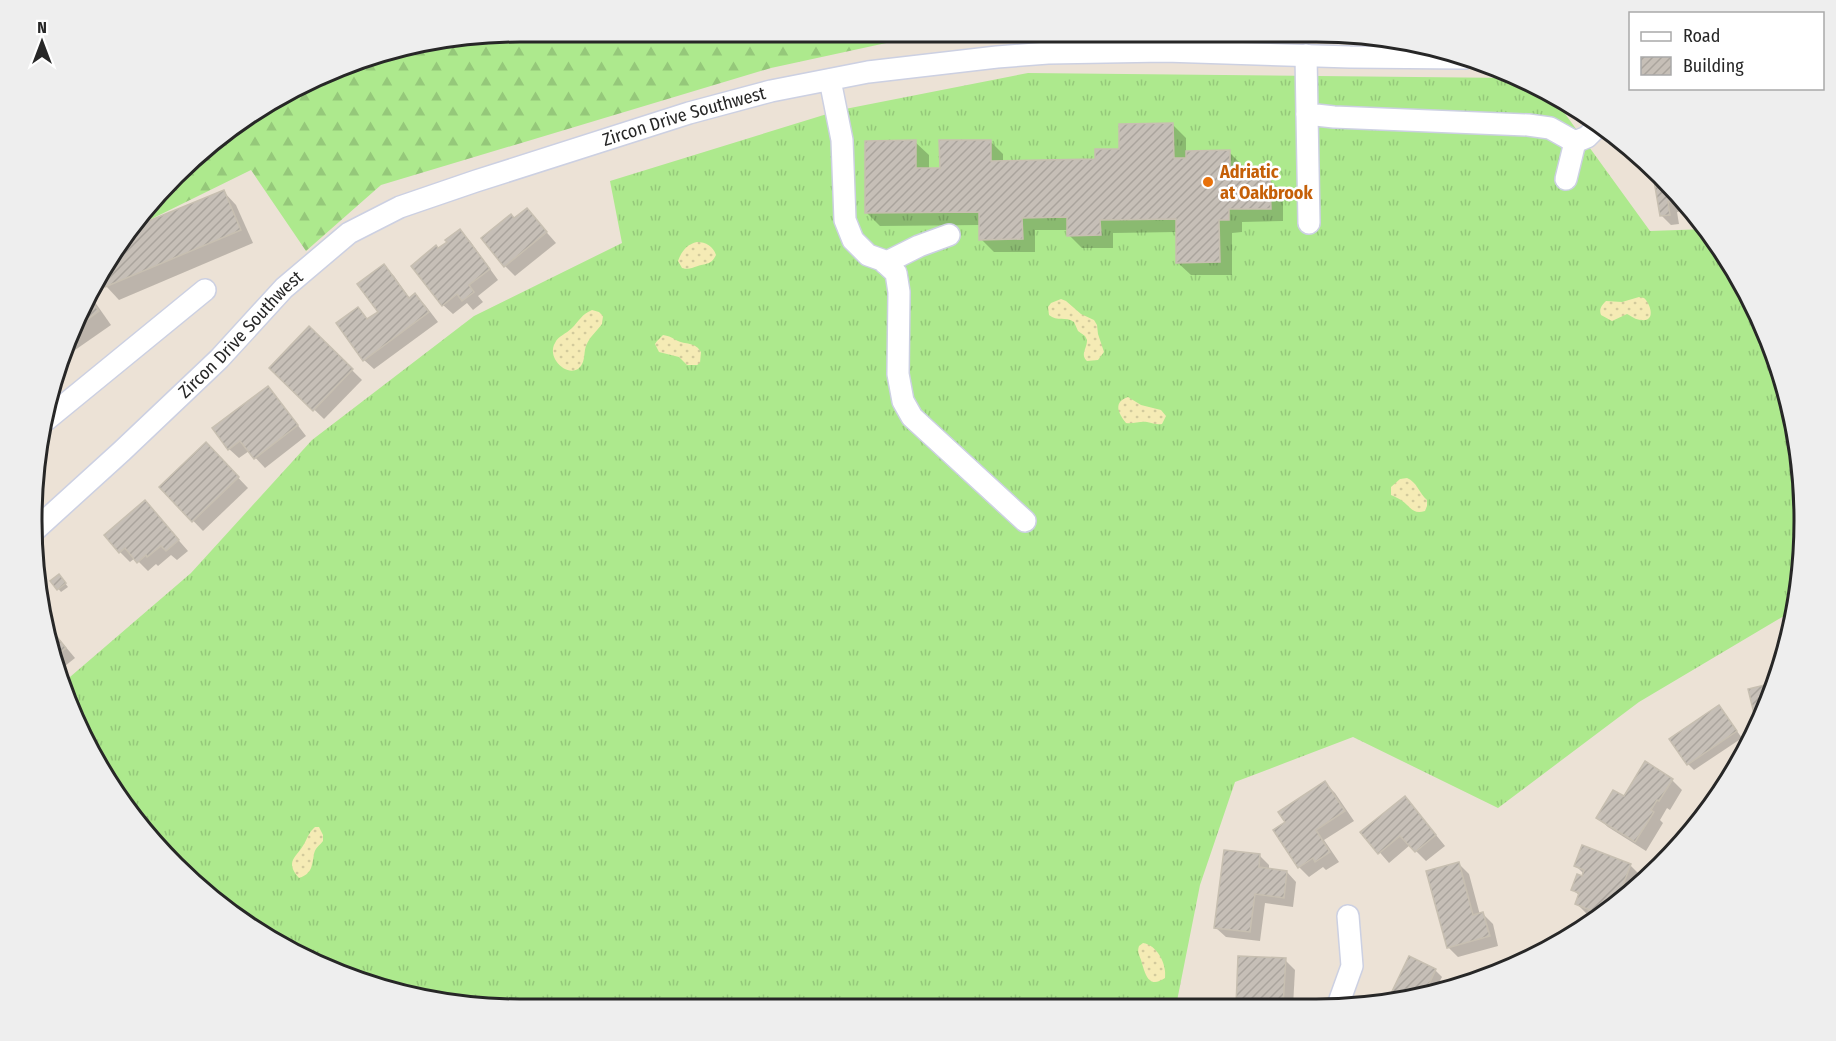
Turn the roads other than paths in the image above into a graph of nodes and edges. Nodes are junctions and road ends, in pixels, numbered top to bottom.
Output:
1 (1306, 55) junction
2 (1437, 57) edge
3 (830, 80) junction
4 (1307, 114) junction
5 (1593, 131) edge
6 (1575, 142) junction
7 (1566, 179) dead end
8 (1309, 223) dead end
9 (948, 235) dead end
10 (885, 263) junction
11 (205, 290) dead end
12 (54, 413) edge
13 (42, 520) edge
14 (1025, 520) dead end
15 (1348, 916) dead end
16 (1340, 998) edge

1 - 2 street, Zircon Drive Southwest
1 - 3 street, Zircon Drive Southwest
1 - 4 street
3 - 10 street
3 - 13 street, Zircon Drive Southwest
4 - 6 street
4 - 8 street
5 - 6 street
6 - 7 street
9 - 10 street
10 - 14 street
11 - 12 street
15 - 16 street

